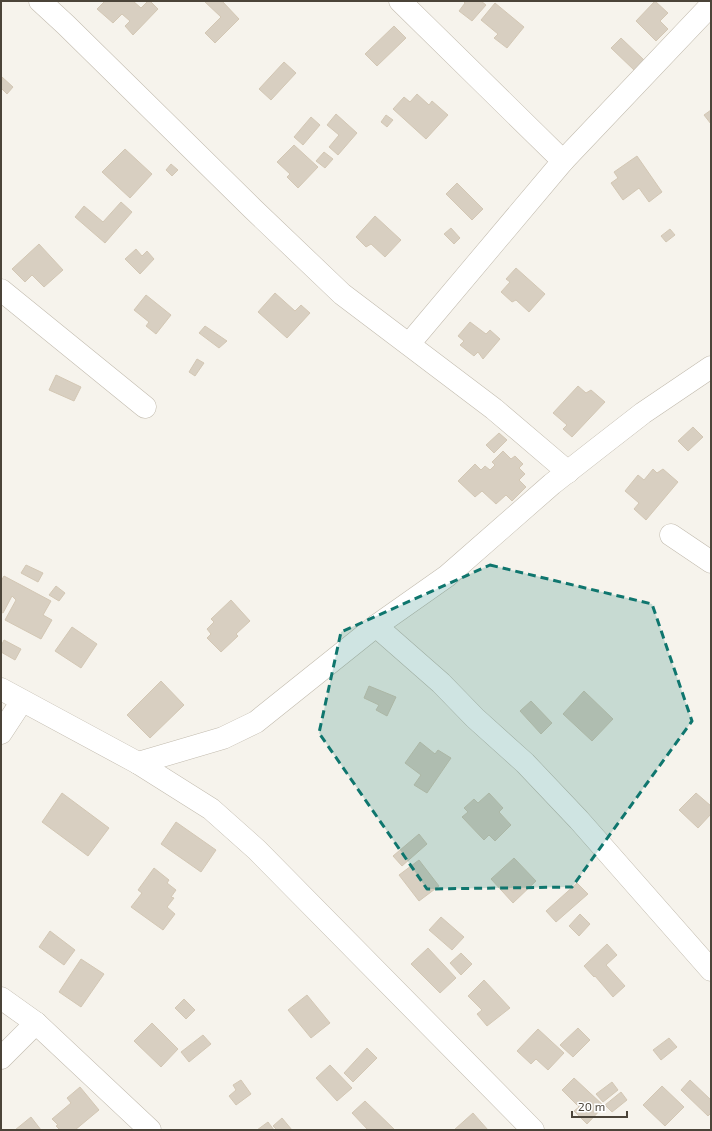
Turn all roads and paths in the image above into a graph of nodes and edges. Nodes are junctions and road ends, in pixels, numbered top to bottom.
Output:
1 (40, 1) edge
2 (400, 1) edge
3 (711, 5) edge
4 (563, 161) junction
5 (1, 290) edge
6 (409, 344) junction
7 (711, 368) edge
8 (145, 407) dead end
9 (568, 472) junction
10 (671, 536) dead end
11 (711, 562) edge
12 (376, 626) junction
13 (1, 689) edge
14 (22, 701) junction
15 (1, 733) edge
16 (138, 763) junction
17 (711, 970) edge
18 (1, 998) edge
19 (36, 1023) junction
20 (1, 1058) edge
21 (150, 1130) edge
22 (533, 1130) edge

1 - 6 street
2 - 4 street
3 - 4 street
4 - 6 street
5 - 8 street
6 - 9 street
7 - 9 street
9 - 12 street
10 - 11 street
12 - 16 street
12 - 17 street
13 - 14 street
14 - 15 street
14 - 16 street
16 - 22 street
18 - 19 street
19 - 20 street
19 - 21 street

